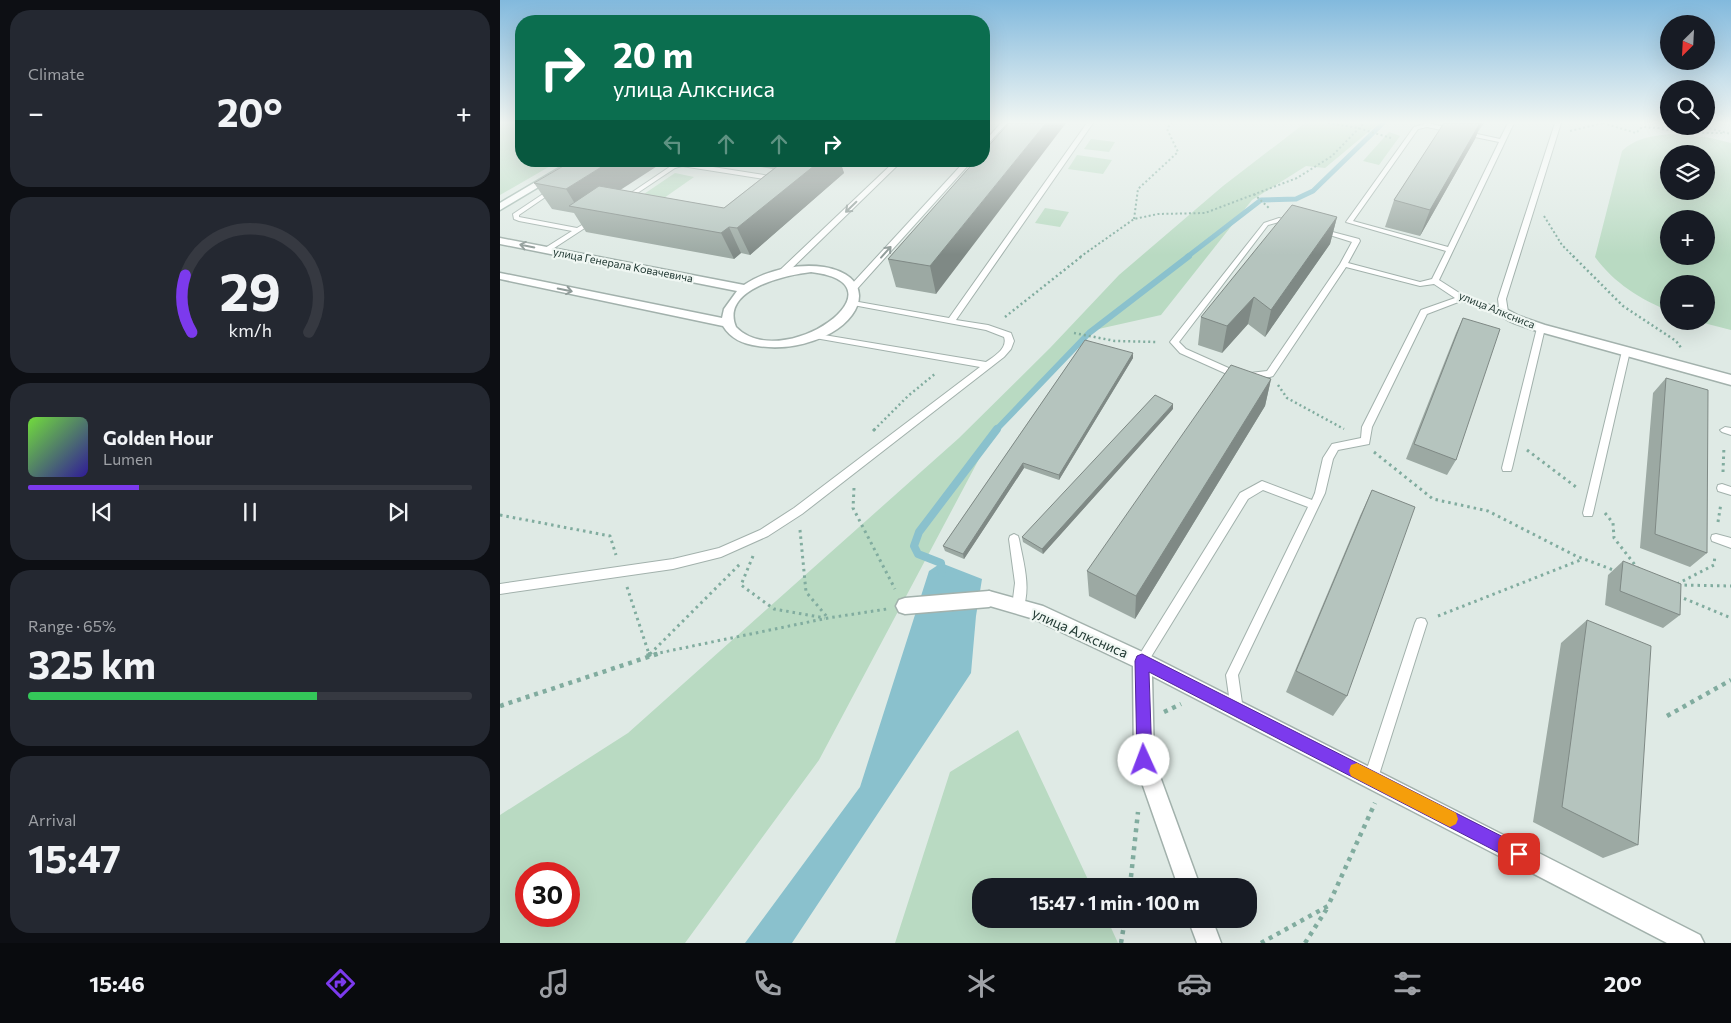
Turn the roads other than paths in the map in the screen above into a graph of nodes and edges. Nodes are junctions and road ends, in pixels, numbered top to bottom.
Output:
1 (568, 167) edge
2 (673, 167) edge
3 (700, 167) edge
4 (893, 167) edge
5 (964, 167) edge
6 (1059, 167) edge
7 (1387, 167) edge
8 (1490, 167) edge
9 (1544, 167) edge
10 (561, 185) edge
11 (776, 186) edge
12 (629, 204) edge
13 (500, 207) edge
14 (604, 213) edge
15 (1298, 225) edge
16 (1308, 228) edge
17 (578, 230) junction
18 (500, 241) edge
19 (548, 250) junction
20 (1450, 250) junction
21 (1344, 264) junction
22 (782, 273) junction
23 (500, 276) edge
24 (1435, 281) junction
25 (853, 288) junction
26 (747, 289) junction
27 (1461, 298) junction
28 (853, 303) junction
29 (1504, 312) junction
30 (951, 321) junction
31 (728, 323) junction
32 (1541, 328) junction
33 (815, 335) junction
34 (1626, 351) junction
35 (988, 365) junction
36 (1731, 380) edge
37 (1507, 468) dead end
38 (1314, 504) junction
39 (1588, 513) dead end
40 (1716, 538) road end
41 (1014, 539) dead end
42 (1731, 543) edge
43 (500, 589) edge
44 (905, 606) road end
45 (1018, 607) junction
46 (1421, 623) road end
47 (1142, 661) junction
48 (1237, 710) junction
49 (1377, 781) junction
50 (1186, 878) edge
51 (1203, 928) edge
52 (1209, 943) edge
53 (1692, 943) edge

1 - 13 street
2 - 12 lane
3 - 11 lane
4 -> 22 lane
25 -> 5 lane
6 - 30 lane
7 - 20 lane
8 - 20 lane
9 - 29 lane
10 - 17 lane
14 - 17 lane
15 - 21 lane
16 - 21 lane
17 - 19 lane
19 -> 18 street, улица Генерала Ковачевича
19 - 26 street, улица Генерала Ковачевича
20 - 24 lane
21 - 24 lane
22 - 25 street
22 - 26 street
23 -> 31 street
24 - 27 lane, улица Алксниса
25 - 28 street
26 - 31 street
27 - 29 lane, улица Алксниса
27 - 38 lane
28 - 30 lane
28 - 33 street
29 - 32 street, улица Алксниса
30 - 35 lane
31 - 33 street
32 - 34 street, улица Алксниса
32 - 37 lane
33 - 35 lane
34 - 36 street, улица Алксниса
34 - 39 lane
35 - 43 lane
38 - 47 lane
38 - 48 lane
40 - 42 lane
41 - 45 lane
44 - 45 street, улица Алксниса
45 - 47 street, улица Алксниса
46 - 49 lane
47 - 48 street, улица Алксниса
47 - 50 street, улица Алксниса
48 - 49 street, улица Алксниса
49 - 53 street, улица Алксниса
51 - 52 street

